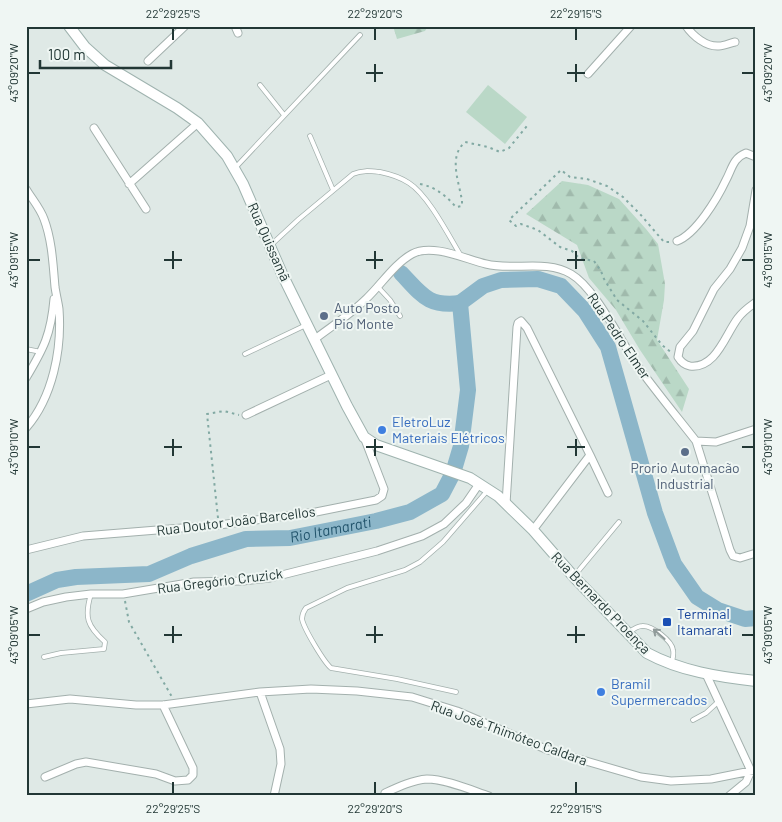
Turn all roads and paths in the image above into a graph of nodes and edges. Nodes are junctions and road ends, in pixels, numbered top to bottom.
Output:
1 (69, 26) edge
2 (185, 26) edge
3 (631, 26) edge
4 (686, 26) edge
5 (360, 34) dead end
6 (735, 42) dead end
7 (148, 61) dead end
8 (588, 74) dead end
9 (260, 85) dead end
10 (284, 115) junction
11 (198, 123) junction
12 (527, 126) dead end
13 (94, 128) dead end
14 (310, 136) dead end
15 (756, 157) edge
16 (234, 168) junction
17 (129, 184) junction
18 (410, 184) junction
19 (26, 190) edge
20 (333, 190) junction
21 (756, 190) edge
22 (146, 209) dead end
23 (677, 240) joint
24 (270, 247) junction
25 (461, 256) junction
26 (378, 287) junction
27 (55, 289) junction
28 (756, 302) edge
29 (400, 316) dead end
30 (308, 324) junction
31 (315, 339) junction
32 (26, 349) edge
33 (41, 352) junction
34 (245, 354) dead end
35 (678, 357) junction
36 (331, 375) junction
37 (26, 378) edge
38 (246, 416) joint
39 (26, 428) edge
40 (756, 429) edge
41 (364, 437) junction
42 (696, 441) junction
43 (590, 455) junction
44 (474, 481) junction
45 (488, 490) junction
46 (608, 493) dead end
47 (506, 504) junction
48 (619, 522) dead end
49 (219, 525) junction
50 (533, 530) junction
51 (26, 550) edge
52 (756, 553) edge
53 (574, 577) junction
54 (91, 594) junction
55 (123, 594) junction
56 (26, 609) edge
57 (627, 634) junction
58 (44, 656) dead end
59 (671, 664) junction
60 (706, 674) junction
61 (756, 681) edge
62 (260, 692) junction
63 (456, 692) dead end
64 (719, 701) junction
65 (175, 703) junction
66 (26, 704) edge
67 (163, 705) junction
68 (693, 720) dead end
69 (753, 770) edge
70 (45, 777) dead end
71 (385, 793) dead end
72 (274, 796) edge
73 (489, 796) edge
74 (729, 796) edge

1 - 11 street, Rua Quissamã
2 - 7 street
3 - 8 street
4 - 6 street
5 - 10 lane
9 - 10 lane
10 - 16 lane
11 - 16 street, Rua Quissamã
11 - 17 street
12 - 18 path
13 - 17 street
14 - 20 lane
15 - 23 street
16 - 24 street, Rua Quissamã
17 - 22 street
18 - 20 lane
18 - 25 lane
19 - 27 street
20 - 24 lane
21 - 35 street
23 - 35 path
24 - 30 street, Rua Quissamã
25 - 26 street, Rua Pedro Elmer
25 - 42 street, Rua Pedro Elmer
26 - 29 lane
26 - 31 street, Rua Pedro Elmer
27 - 33 street
27 - 39 street
28 - 35 street
30 - 31 street, Rua Quissamã
30 - 34 lane
31 - 36 street, Rua Quissamã
32 - 33 lane
33 - 37 street
36 - 38 street
36 - 41 street, Rua Quissamã
38 - 49 path
40 - 42 street
41 - 44 street, Rua Bernardo Proença
41 - 49 street, Rua Doutor João Barcellos
42 - 52 street
43 - 46 street
43 - 47 street
43 - 50 street
44 - 45 street, Rua Bernardo Proença
44 - 55 street, Rua Gregório Cruzick
45 - 47 street, Rua Bernardo Proença
45 - 63 lane
47 - 50 street, Rua Bernardo Proença
48 - 53 lane
49 - 51 street, Rua Doutor João Barcellos
50 - 53 street, Rua Bernardo Proença
53 - 57 street, Rua Bernardo Proença
54 - 55 street, Rua Gregório Cruzick
54 - 56 street, Rua Gregório Cruzick
54 - 58 lane
55 - 65 path
57 - 59 street, Rua Bernardo Proença
59 -> 57 lane
59 - 60 street, Rua Bernardo Proença
60 - 61 street, Rua Bernardo Proença
60 - 64 street
62 - 65 street, Rua José Thimóteo Caldara
62 - 69 street, Rua José Thimóteo Caldara
62 - 72 street
64 - 68 lane
64 - 69 street
65 - 67 street, Rua José Thimóteo Caldara
66 - 67 street, Rua José Thimóteo Caldara
67 - 70 street
69 - 74 street
71 - 73 street

